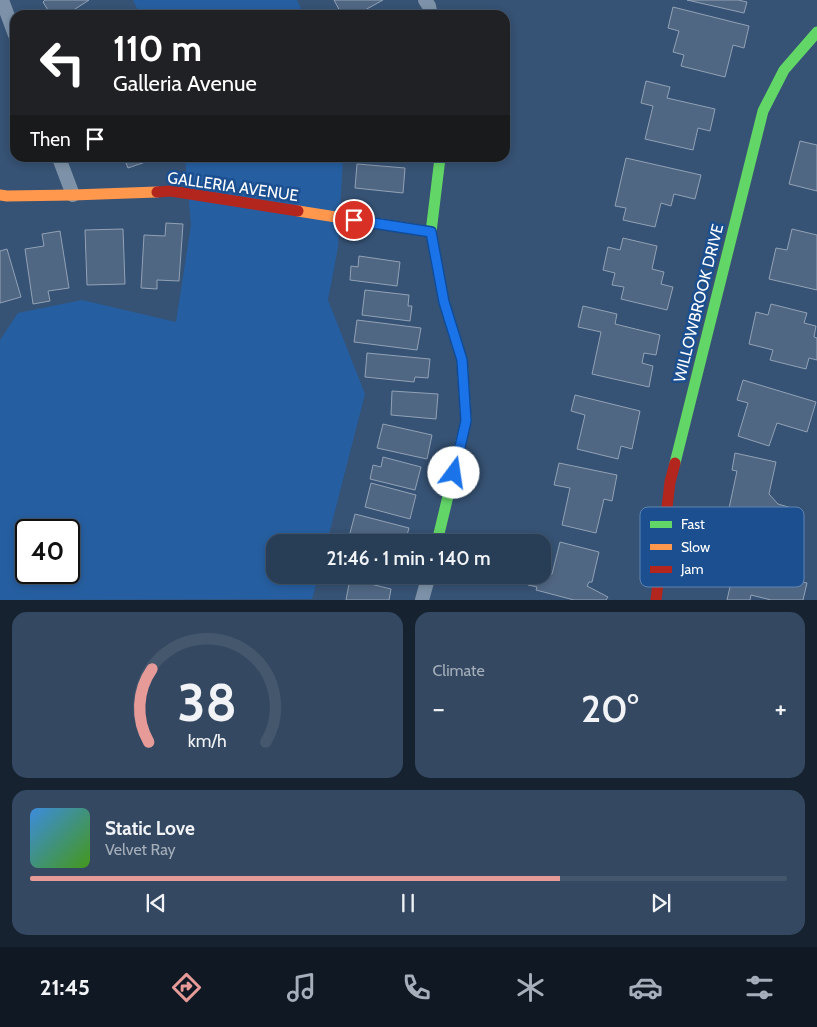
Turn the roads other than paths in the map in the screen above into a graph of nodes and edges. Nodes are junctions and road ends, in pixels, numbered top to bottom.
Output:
1 (2, 0) edge
2 (10, 22) edge
3 (817, 32) edge
4 (61, 162) edge
5 (440, 162) edge
6 (0, 195) edge
7 (73, 195) junction
8 (431, 232) junction
9 (667, 507) edge
10 (439, 534) edge
11 (426, 584) edge
12 (658, 587) edge
13 (422, 600) edge
14 (656, 600) edge

1 - 2 street
3 - 9 street, WILLOWBROOK DRIVE
4 - 7 street
5 - 8 street
6 - 7 street, GALLERIA AVENUE
7 - 8 street, GALLERIA AVENUE
8 - 10 street
11 - 13 street
12 - 14 street, WILLOWBROOK DRIVE

